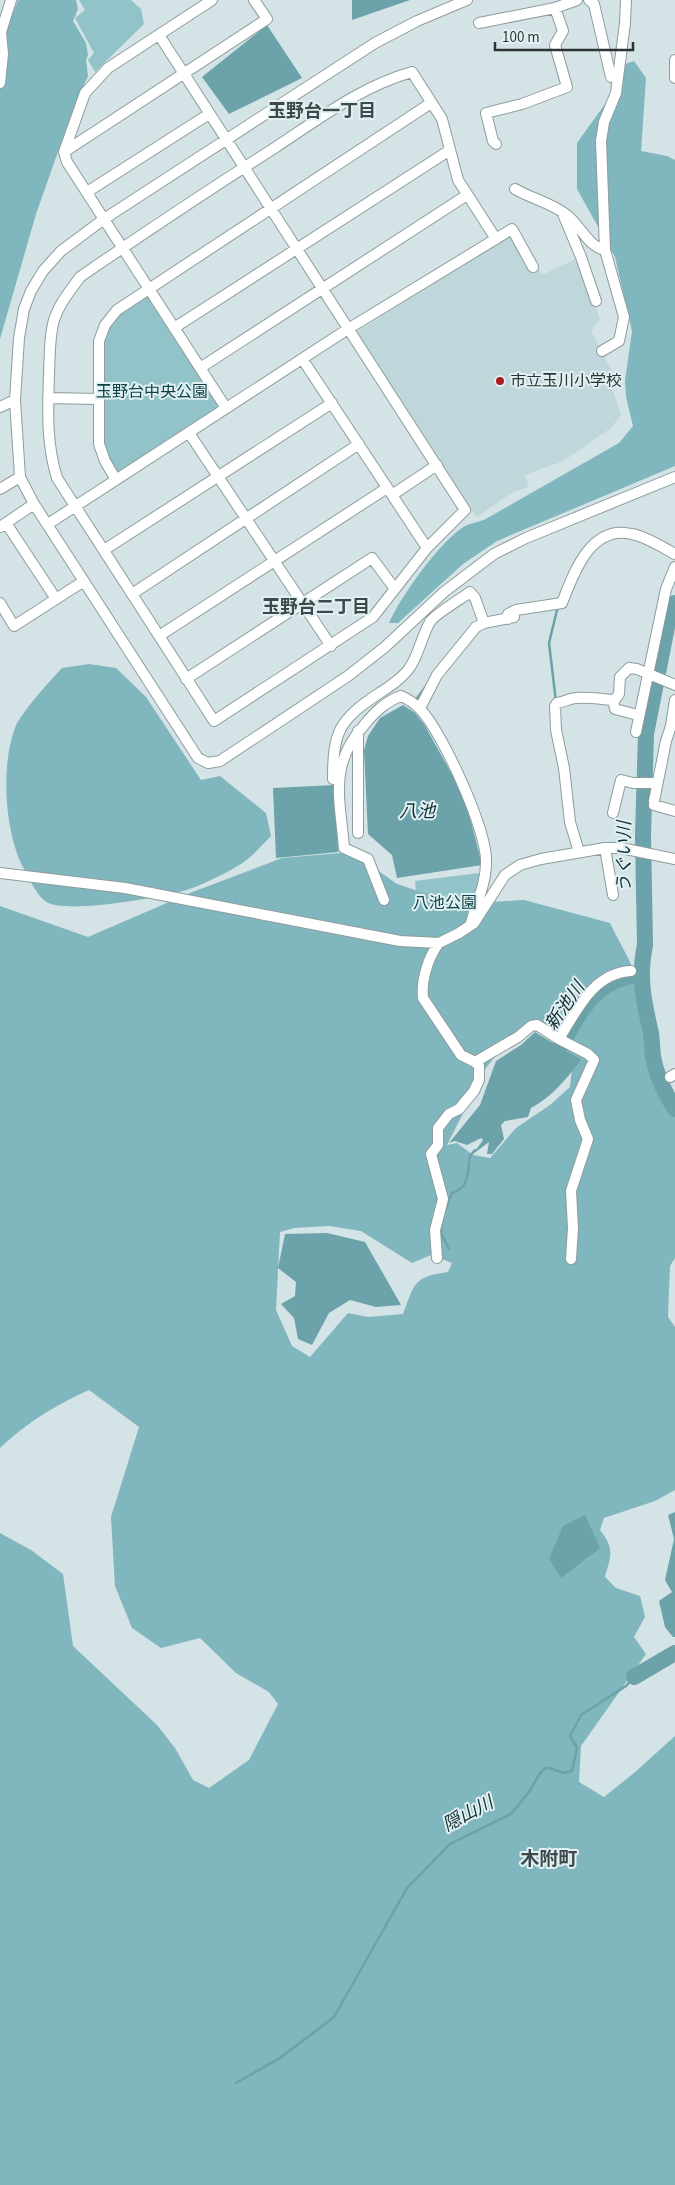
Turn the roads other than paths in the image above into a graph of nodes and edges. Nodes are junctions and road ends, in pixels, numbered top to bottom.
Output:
1 (11, 0) edge
2 (212, 0) edge
3 (254, 0) edge
4 (467, 0) edge
5 (577, 0) edge
6 (589, 0) edge
7 (626, 0) edge
8 (451, 3) edge
9 (555, 8) junction
10 (479, 24) dead end
11 (159, 35) junction
12 (675, 60) edge
13 (183, 74) junction
14 (618, 75) junction
15 (675, 78) edge
16 (0, 82) edge
17 (431, 103) junction
18 (209, 114) junction
19 (226, 141) junction
20 (496, 144) dead end
21 (450, 150) junction
22 (64, 152) junction
23 (243, 168) junction
24 (515, 189) dead end
25 (87, 192) junction
26 (466, 194) junction
27 (269, 208) junction
28 (561, 210) junction
29 (104, 219) junction
30 (496, 239) junction
31 (123, 248) junction
32 (296, 249) junction
33 (605, 250) junction
34 (532, 266) dead end
35 (148, 287) junction
36 (322, 289) junction
37 (596, 301) dead end
38 (174, 328) junction
39 (348, 329) junction
40 (602, 351) dead end
41 (303, 360) junction
42 (200, 368) junction
43 (48, 398) junction
44 (99, 399) junction
45 (15, 400) junction
46 (332, 403) junction
47 (0, 407) edge
48 (226, 408) junction
49 (189, 433) junction
50 (359, 444) junction
51 (437, 465) junction
52 (20, 476) junction
53 (218, 476) junction
54 (675, 477) edge
55 (116, 480) junction
56 (0, 489) edge
57 (390, 492) junction
58 (34, 504) junction
59 (75, 508) junction
60 (246, 519) junction
61 (48, 524) junction
62 (3, 525) edge
63 (427, 548) junction
64 (104, 550) junction
65 (675, 554) edge
66 (274, 561) junction
67 (675, 567) edge
68 (84, 581) junction
69 (395, 589) junction
70 (132, 594) junction
71 (56, 599) junction
72 (0, 603) edge
73 (302, 604) junction
74 (422, 612) junction
75 (431, 620) junction
76 (484, 623) junction
77 (159, 636) junction
78 (331, 646) junction
79 (647, 674) junction
80 (186, 679) junction
81 (670, 682) edge
82 (613, 700) junction
83 (675, 700) edge
84 (420, 708) junction
85 (638, 715) junction
86 (358, 731) junction
87 (636, 732) dead end
88 (338, 779) junction
89 (652, 782) dead end
90 (675, 811) edge
91 (613, 813) dead end
92 (358, 833) dead end
93 (605, 848) junction
94 (579, 852) junction
95 (675, 859) edge
96 (0, 873) edge
97 (613, 896) dead end
98 (384, 900) dead end
99 (470, 926) junction
100 (439, 943) junction
101 (632, 971) dead end
102 (559, 1039) junction
103 (475, 1062) junction
104 (437, 1258) dead end
105 (571, 1258) dead end

1 - 16 street
2 - 11 street
3 - 13 street
4 - 8 street
5 - 9 street
6 - 14 street
7 - 14 street
8 - 19 street
9 - 10 street
9 - 20 street
11 - 13 street
11 - 22 street
12 - 15 street
13 - 18 street
13 - 22 street
14 - 33 street
17 - 21 street
17 - 23 street
17 - 27 street
18 - 19 street
18 - 25 street
19 - 23 street
19 - 29 street
21 - 26 street
21 - 32 street
22 - 25 street
23 - 27 street
23 - 31 street
24 - 28 street
25 - 29 street
26 - 30 street
26 - 36 street
27 - 32 street
27 - 35 street
28 - 33 street
28 - 37 street
29 - 31 street
29 - 45 street
30 - 34 street
30 - 39 street
31 - 35 street
31 - 43 street
32 - 36 street
32 - 38 street
33 - 40 street
35 - 38 street
35 - 44 street
36 - 39 street
36 - 42 street
38 - 42 street
39 - 41 street
39 - 51 street
41 - 46 street
41 - 48 street
42 - 48 street
43 - 44 street
43 - 59 street
44 - 55 street
45 - 47 street
45 - 52 street
46 - 50 street
46 - 53 street
48 - 49 street
49 - 53 street
49 - 55 street
50 - 57 street
50 - 60 street
51 - 57 street
51 - 63 street
52 - 56 street
52 - 58 street
53 - 60 street
53 - 64 street
54 - 74 street
55 - 59 street
57 - 63 street
57 - 66 street
58 - 61 street
58 - 62 street
59 - 61 street
59 - 64 street
60 - 66 street
60 - 70 street
61 - 68 street
62 - 71 street
63 - 69 street
64 - 70 street
65 - 76 street
66 - 73 street
66 - 77 street
67 - 79 street
68 - 71 street
68 - 74 street
69 - 73 street
69 - 78 street
70 - 77 street
71 - 72 street
73 - 78 street
73 - 80 street
74 - 75 street
75 - 76 street
75 - 88 street
76 - 84 street
77 - 80 street
78 - 80 street
79 - 81 street
79 - 82 street
79 - 85 street
82 - 85 street
82 - 94 street
83 - 90 street
84 - 86 street
84 - 99 street
85 - 87 street
86 - 88 street
86 - 92 street
88 - 98 street
89 - 91 street
93 - 94 street
93 - 95 street
93 - 97 street
94 - 99 street
96 - 100 street
99 - 100 street
100 - 103 street
101 - 102 street
102 - 103 street
102 - 105 street
103 - 104 street

